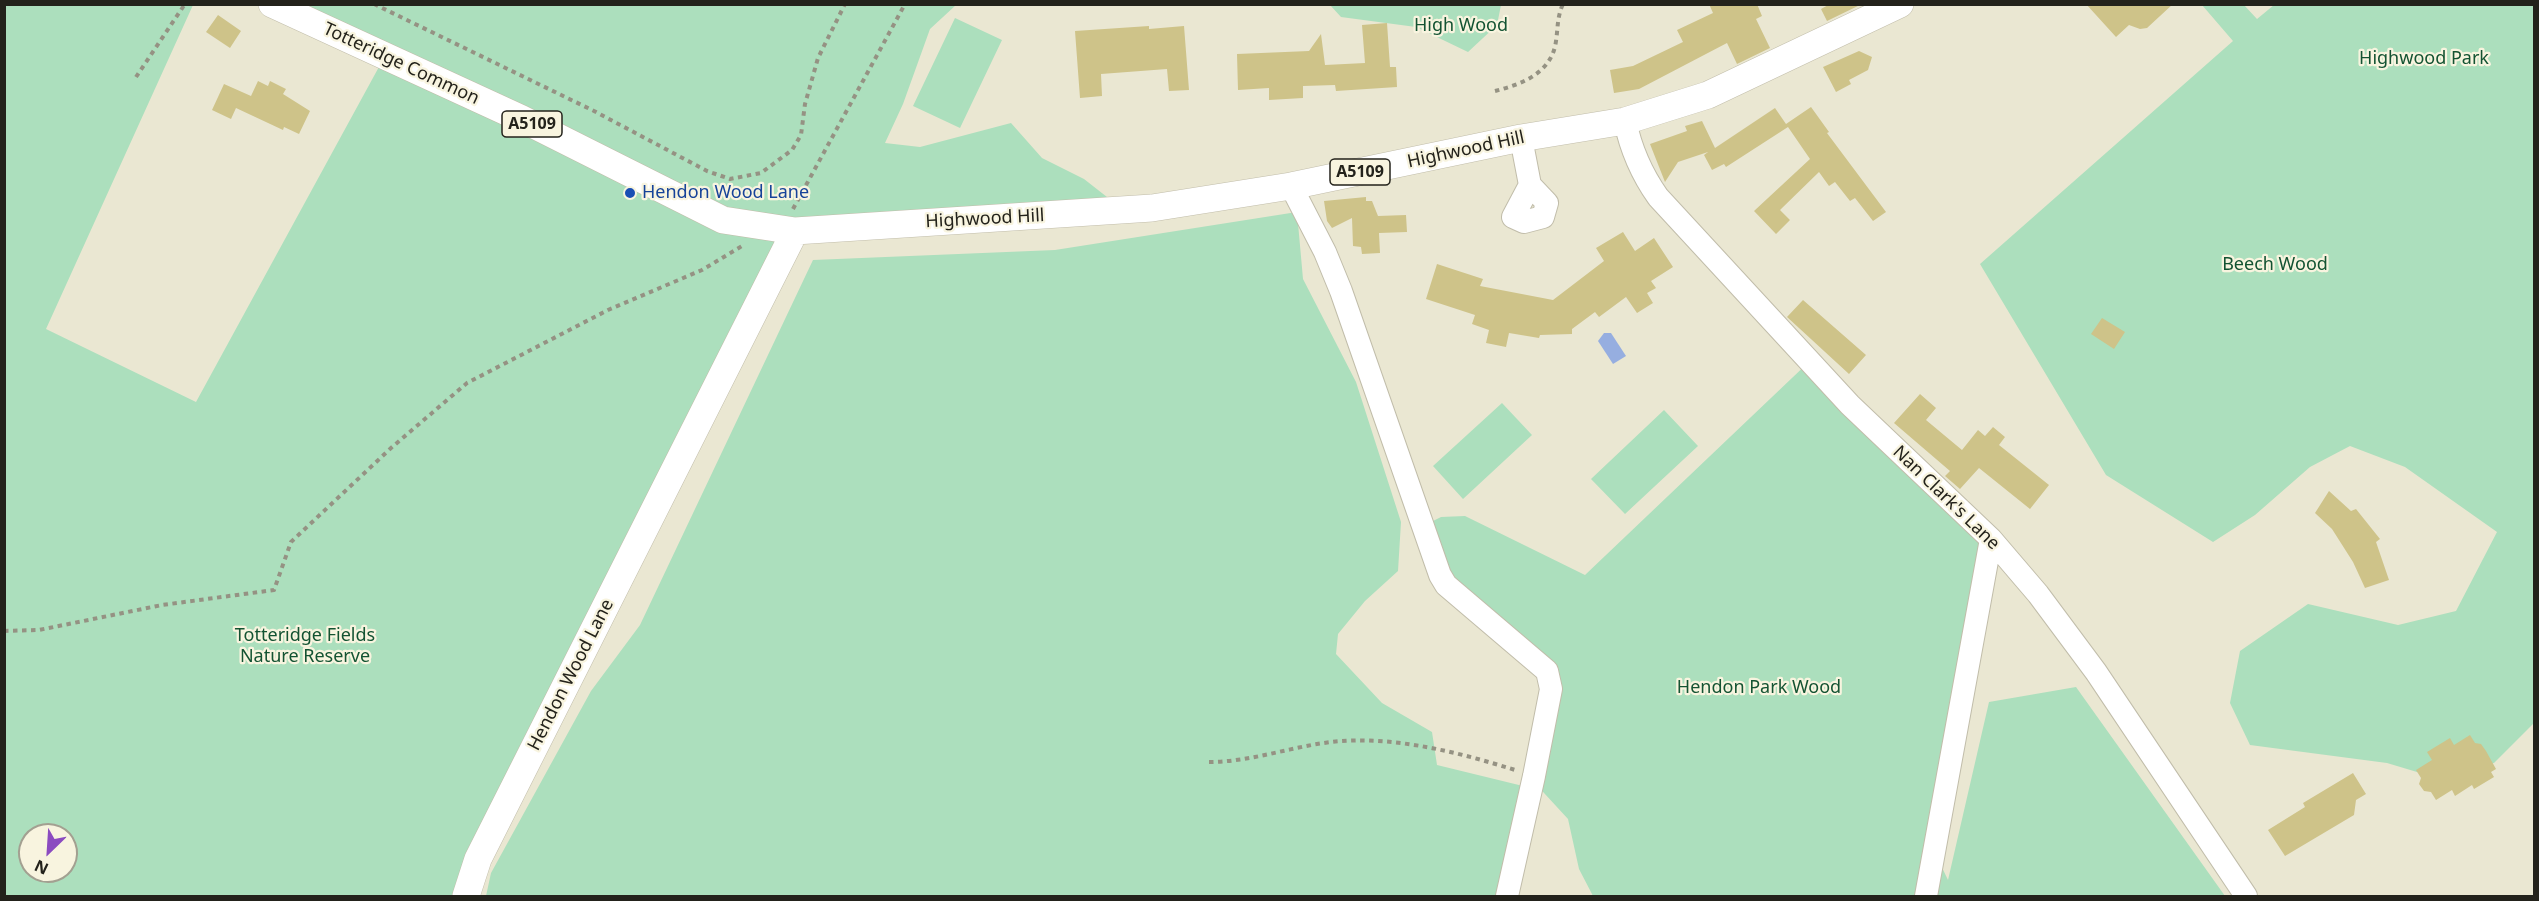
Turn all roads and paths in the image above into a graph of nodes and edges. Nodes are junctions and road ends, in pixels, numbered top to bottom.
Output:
1 (185, 4) edge
2 (272, 4) edge
3 (374, 4) edge
4 (844, 4) edge
5 (905, 4) edge
6 (1563, 4) edge
7 (1899, 4) edge
8 (136, 77) dead end
9 (1496, 91) dead end
10 (1625, 121) junction
11 (1521, 138) junction
12 (1530, 185) dead end
13 (1291, 186) junction
14 (785, 230) junction
15 (1991, 539) junction
16 (4, 631) edge
17 (1209, 762) dead end
18 (1534, 776) junction
19 (466, 897) edge
20 (1507, 897) edge
21 (1926, 897) edge
22 (2246, 897) edge

1 - 8 path
2 - 14 main road, Totteridge Common / A5109
3 - 4 path
5 - 14 path
6 - 9 path
7 - 10 main road, Highwood Hill / A5109
10 - 11 main road, Highwood Hill / A5109
10 - 15 street, Nan Clark's Lane
11 - 12 street
11 - 13 main road, Highwood Hill / A5109
13 - 14 main road, Highwood Hill / A5109
13 - 18 street
14 - 16 path
14 - 19 main road, Hendon Wood Lane
15 - 21 street
15 - 22 street, Nan Clark's Lane
17 - 18 path
18 - 20 street

